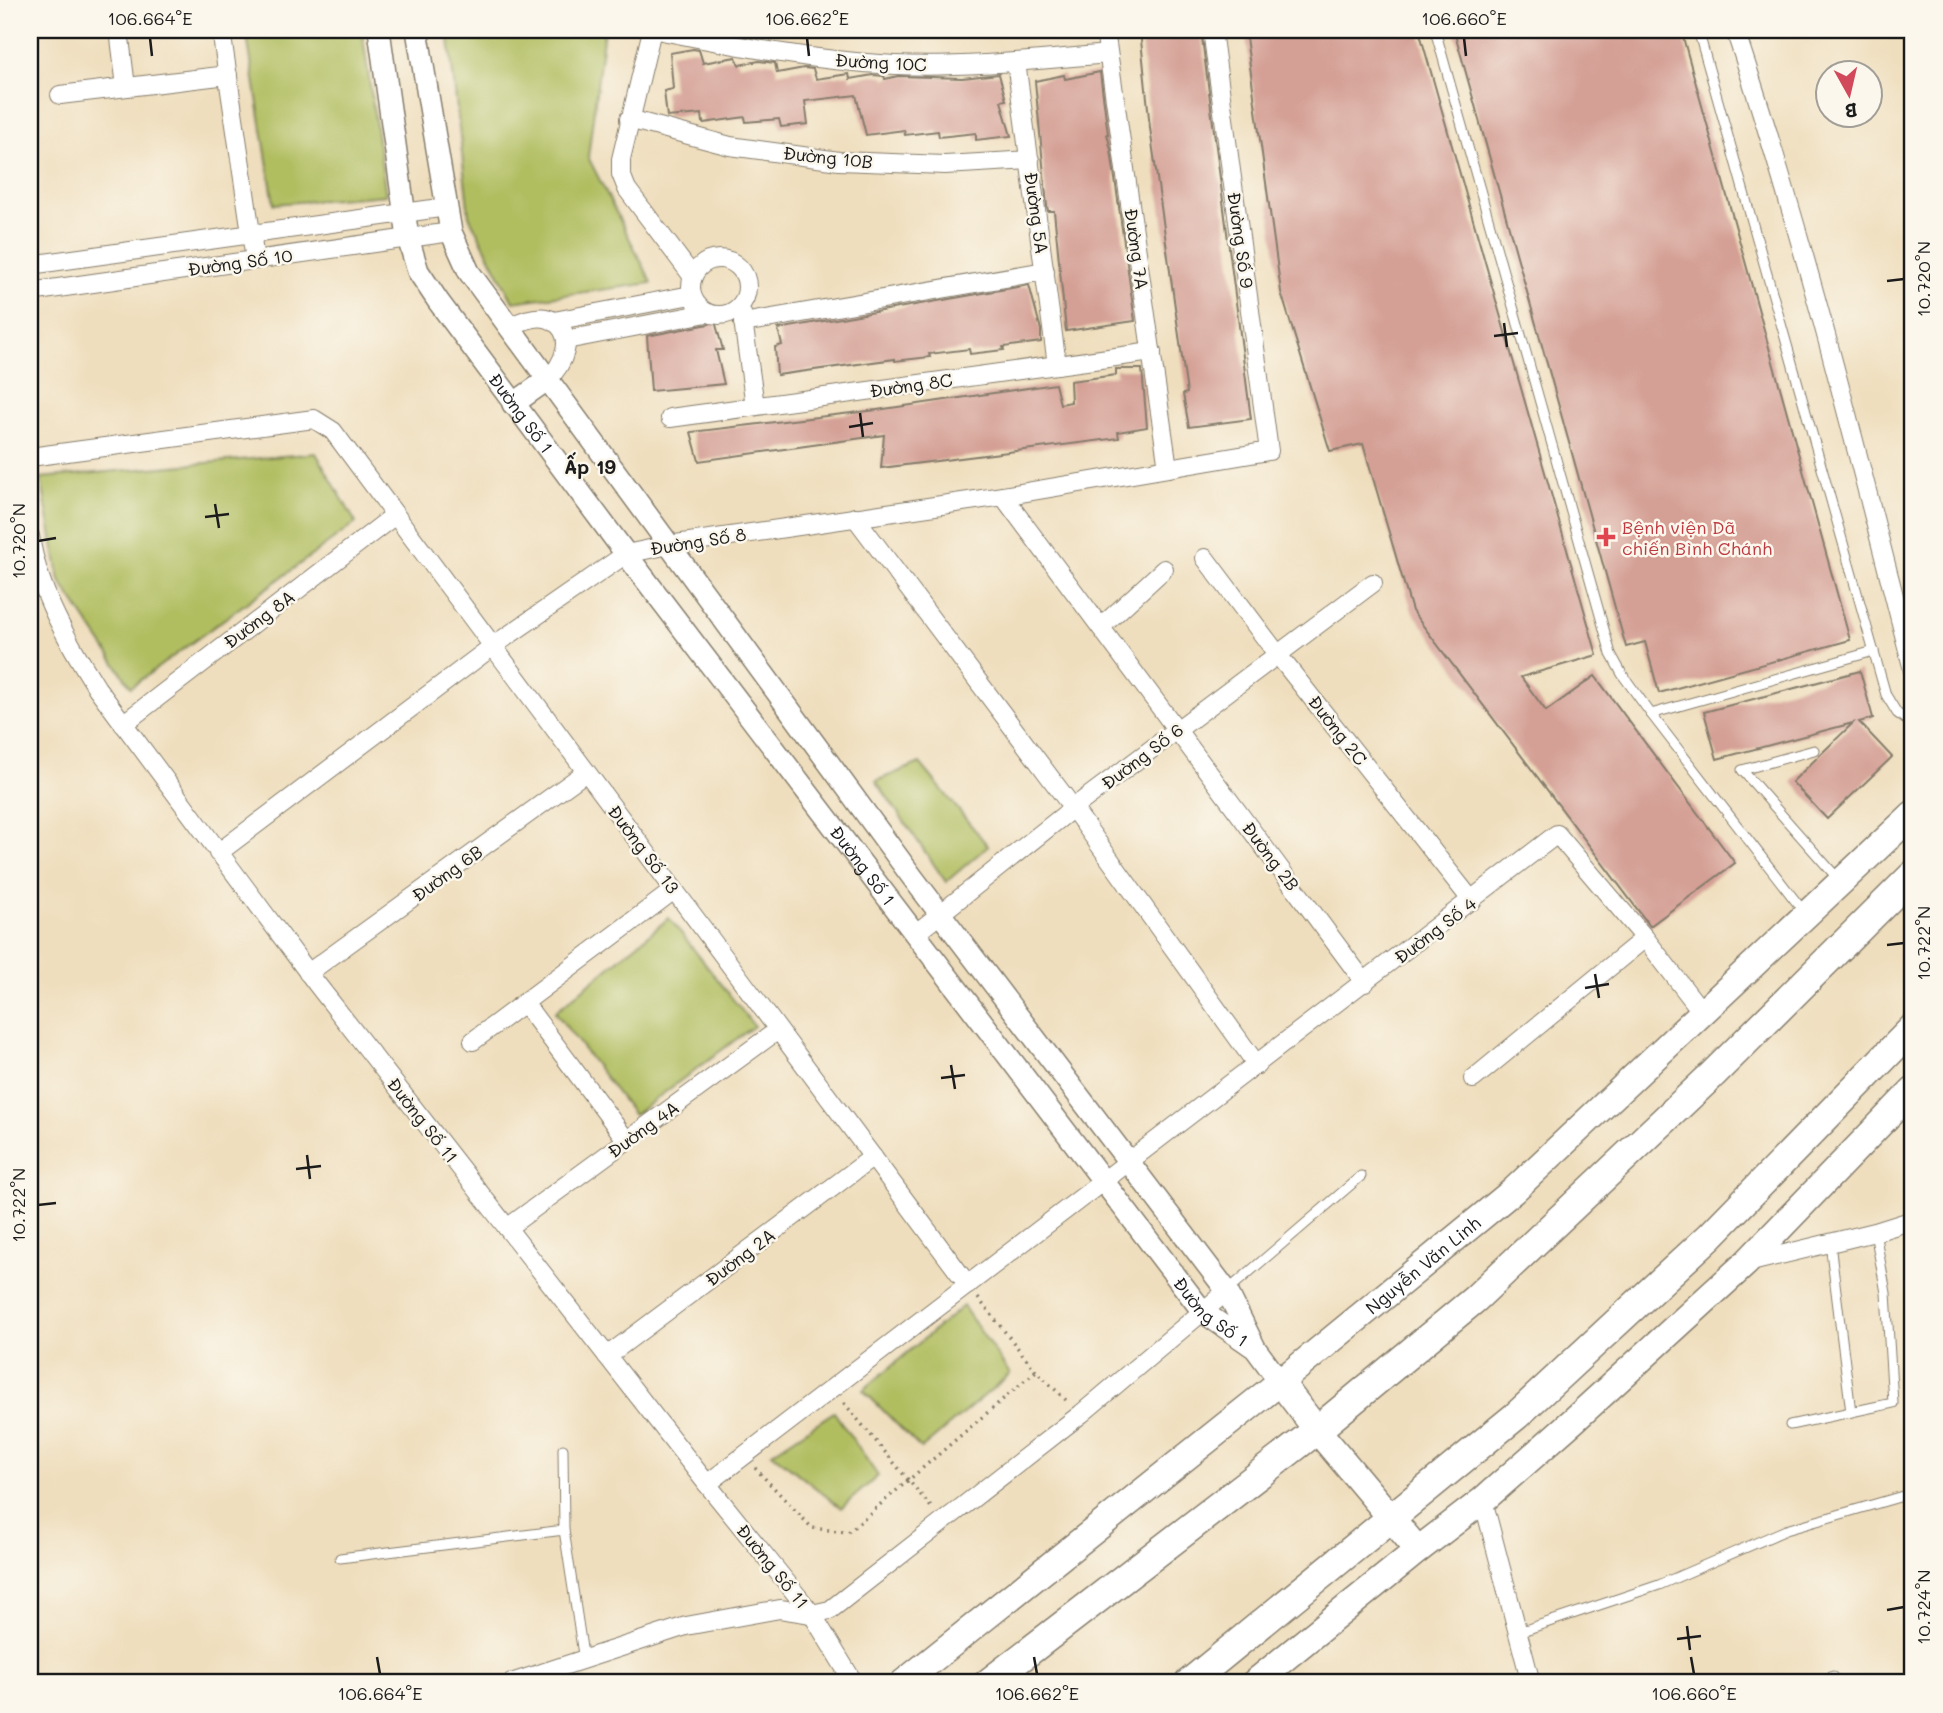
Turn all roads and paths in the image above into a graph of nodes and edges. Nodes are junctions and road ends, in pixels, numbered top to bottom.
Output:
1 (119, 30) edge
2 (221, 30) edge
3 (379, 30) edge
4 (416, 30) edge
5 (654, 30) edge
6 (1105, 30) edge
7 (1213, 30) edge
8 (1435, 30) edge
9 (1698, 30) edge
10 (1735, 30) edge
11 (1108, 54) junction
12 (1016, 62) junction
13 (228, 75) junction
14 (126, 87) junction
15 (60, 95) dead end
16 (629, 119) junction
17 (1030, 160) junction
18 (447, 207) junction
19 (405, 211) junction
20 (451, 232) junction
21 (252, 233) junction
22 (408, 238) junction
23 (254, 260) junction
24 (30, 265) edge
25 (1045, 271) junction
26 (692, 286) junction
27 (30, 292) edge
28 (706, 313) junction
29 (742, 315) junction
30 (554, 321) junction
31 (509, 327) junction
32 (566, 340) junction
33 (1152, 352) junction
34 (1057, 365) junction
35 (547, 380) junction
36 (513, 404) junction
37 (755, 406) junction
38 (670, 418) dead end
39 (1269, 451) joint
40 (30, 457) edge
41 (1168, 468) junction
42 (1003, 496) junction
43 (395, 515) junction
44 (855, 517) junction
45 (30, 536) edge
46 (669, 545) junction
47 (626, 554) junction
48 (1205, 558) dead end
49 (1164, 569) dead end
50 (1373, 583) dead end
51 (1101, 627) junction
52 (493, 646) junction
53 (1874, 651) junction
54 (1278, 655) junction
55 (1913, 670) edge
56 (1651, 715) junction
57 (123, 724) junction
58 (1913, 725) edge
59 (1177, 729) junction
60 (1814, 750) dead end
61 (586, 772) junction
62 (1073, 808) junction
63 (1913, 814) edge
64 (218, 853) junction
65 (1913, 875) edge
66 (1840, 881) junction
67 (674, 890) junction
68 (1472, 901) junction
69 (1805, 914) junction
70 (941, 915) junction
71 (915, 934) junction
72 (1645, 938) junction
73 (309, 973) junction
74 (1365, 983) junction
75 (525, 1004) junction
76 (1702, 1012) junction
77 (1913, 1028) edge
78 (778, 1030) junction
79 (473, 1041) dead end
80 (1257, 1065) junction
81 (1473, 1079) dead end
82 (1913, 1090) edge
83 (627, 1141) junction
84 (873, 1157) junction
85 (1129, 1163) junction
86 (1361, 1177) dead end
87 (1104, 1182) junction
88 (1913, 1220) edge
89 (507, 1228) junction
90 (1875, 1232) junction
91 (1830, 1243) junction
92 (1746, 1263) junction
93 (968, 1285) junction
94 (1227, 1291) junction
95 (1203, 1312) junction
96 (1255, 1348) junction
97 (607, 1356) junction
98 (1036, 1371) junction
99 (1280, 1382) junction
100 (832, 1388) junction
101 (1851, 1412) junction
102 (1081, 1414) junction
103 (1790, 1425) dead end
104 (1317, 1430) junction
105 (563, 1450) dead end
106 (744, 1456) junction
107 (909, 1480) junction
108 (707, 1484) junction
109 (1913, 1493) edge
110 (1482, 1500) junction
111 (1390, 1517) junction
112 (944, 1522) junction
113 (564, 1530) junction
114 (1418, 1549) junction
115 (340, 1558) dead end
116 (812, 1614) junction
117 (1516, 1633) junction
118 (584, 1661) junction
119 (1833, 1676) dead end
120 (511, 1683) edge
121 (854, 1683) edge
122 (903, 1683) edge
123 (988, 1683) edge
124 (1189, 1683) edge
125 (1254, 1683) edge
126 (1531, 1683) edge
127 (1817, 1683) edge

1 - 14 street
2 - 13 street
3 - 19 street, Đường Số 1
4 - 18 street, Đường Số 1
5 - 12 street, Đường 10C
5 - 16 street
6 - 11 street, Đường 7A
7 - 39 street, Đường Số 9
8 - 56 lane
9 - 53 lane
10 - 55 street
11 - 12 street, Đường 10C
11 - 33 street, Đường 7A
12 - 17 street, Đường 5A
13 - 14 street
13 - 21 street
14 - 15 street
16 - 17 street, Đường 10B
16 - 26 street
17 - 25 street, Đường 5A
18 - 19 street, Đường Số 10
18 - 20 street, Đường Số 1
19 - 21 street, Đường Số 10
19 - 22 street, Đường Số 1
20 - 22 street, Đường Số 10
20 - 31 street, Đường Số 1
21 - 23 street
21 - 24 street, Đường Số 10
22 - 23 street, Đường Số 10
22 - 36 street, Đường Số 1
23 - 27 street, Đường Số 10
25 - 29 street
25 - 34 street, Đường 5A
26 - 28 street
26 - 29 street
26 - 30 street
28 - 29 street
28 - 32 street
29 - 37 street
30 - 31 street
30 - 32 street
31 - 35 street, Đường Số 1
32 - 35 street
33 - 34 street, Đường 8C
33 - 41 street, Đường 7A
34 - 37 street, Đường 8C
35 - 36 street
35 - 46 street, Đường Số 1
36 - 47 street, Đường Số 1
37 - 38 street, Đường 8C
39 - 41 street, Đường Số 8
40 - 43 street, Đường Số 13
41 - 42 street, Đường Số 8
42 - 44 street, Đường Số 8
42 - 51 street, Đường 2B
43 - 52 street, Đường Số 13
43 - 57 street, Đường 8A
44 - 46 street, Đường Số 8
44 - 62 street
45 - 57 street, Đường Số 11
46 - 47 street, Đường Số 8
46 - 70 street, Đường Số 1
47 - 52 street, Đường Số 8
47 - 71 street, Đường Số 1
48 - 54 street, Đường 2C
49 - 51 street
50 - 54 street, Đường Số 6
51 - 59 street, Đường 2B
52 - 61 street, Đường Số 13
52 - 64 street, Đường Số 8
53 - 56 lane
53 - 58 lane
54 - 59 street, Đường Số 6
54 - 68 street, Đường 2C
56 - 69 lane
57 - 64 street, Đường Số 11
59 - 62 street, Đường Số 6
59 - 74 street, Đường 2B
60 - 66 lane
61 - 67 street, Đường Số 13
61 - 73 street, Đường 6B
62 - 70 street, Đường Số 6
62 - 80 street
63 - 66 main road, Nguyễn Văn Linh
64 - 73 street, Đường Số 11
65 - 104 highway
66 - 69 main road, Nguyễn Văn Linh
67 - 75 street
67 - 78 street, Đường Số 13
68 - 72 street, Đường Số 4
68 - 74 street, Đường Số 4
69 - 76 main road, Nguyễn Văn Linh
70 - 71 street, Đường Số 6
70 - 85 street, Đường Số 1
71 - 87 street, Đường Số 1
72 - 76 street, Đường Số 4
72 - 81 street
73 - 89 street, Đường Số 11
74 - 80 street, Đường Số 4
75 - 79 street
75 - 83 street
76 - 99 main road, Nguyễn Văn Linh
77 - 111 highway
78 - 83 street, Đường 4A
78 - 84 street, Đường Số 13
80 - 85 street, Đường Số 4
82 - 92 main road
83 - 89 street, Đường 4A
84 - 93 street, Đường Số 13
84 - 97 street, Đường 2A
85 - 87 street, Đường Số 4
85 - 94 street, Đường Số 1
86 - 94 lane
87 - 93 street, Đường Số 4
87 - 95 street, Đường Số 1
88 - 90 street
89 - 97 street, Đường Số 11
90 - 91 street
90 - 101 lane
91 - 92 street
91 - 101 lane
92 - 110 main road
93 - 98 path
93 - 100 street, Đường Số 4
94 - 95 street
94 - 96 street, Đường Số 1
95 - 96 street, Đường Số 1
95 - 102 street
96 - 99 street, Đường Số 1
97 - 108 street, Đường Số 11
98 - 102 path
98 - 107 path
99 - 104 main road
99 - 122 main road, Nguyễn Văn Linh
100 - 106 street, Đường Số 4
100 - 107 path
101 - 103 lane
102 - 112 street
104 - 111 main road
104 - 123 highway
105 - 113 lane
106 - 107 path
106 - 108 street, Đường Số 4
107 - 112 path
108 - 116 street, Đường Số 11
109 - 117 lane
110 - 114 main road
110 - 117 street
111 - 114 main road
111 - 124 highway
112 - 116 street
113 - 115 lane
113 - 118 lane
114 - 125 main road
116 - 118 street
116 - 121 street, Đường Số 11
117 - 126 street
118 - 120 street
119 - 127 lane

